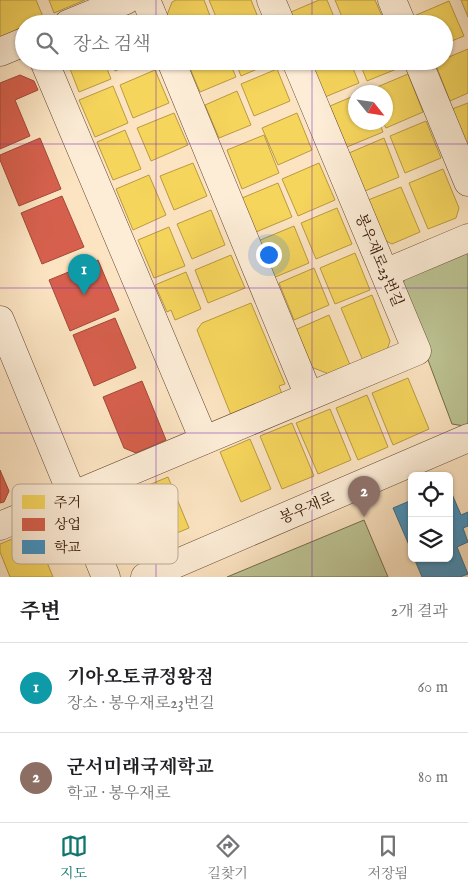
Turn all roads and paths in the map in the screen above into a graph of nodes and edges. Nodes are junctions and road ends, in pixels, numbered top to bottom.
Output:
1 (126, 0) edge
2 (146, 0) edge
3 (271, 0) edge
4 (392, 0) edge
5 (90, 15) edge
6 (152, 15) edge
7 (277, 15) edge
8 (398, 15) edge
9 (15, 46) edge
10 (0, 52) edge
11 (48, 70) edge
12 (175, 70) edge
13 (300, 70) edge
14 (422, 70) edge
15 (468, 182) edge
16 (468, 238) edge
17 (385, 273) junction
18 (0, 320) edge
19 (309, 396) junction
20 (468, 438) edge
21 (204, 440) junction
22 (67, 484) edge
23 (100, 484) edge
24 (12, 521) edge
25 (0, 526) edge
26 (178, 563) edge
27 (98, 564) edge
28 (175, 564) edge
29 (103, 576) edge
30 (145, 577) edge

1 - 5 street
2 - 6 street
3 - 7 street
4 - 8 street
9 - 10 street
11 - 21 street
12 - 19 street
13 - 17 street, 봉우재로23번길
14 - 15 street
16 - 17 street
17 - 19 street, 봉우재로23번길
18 - 22 street
19 - 21 street, 봉우재로23번길
20 - 26 street, 봉우재로
21 - 23 street, 봉우재로23번길
24 - 25 street, 봉우재로23번길
27 - 29 street
28 - 30 street, 봉우재로

